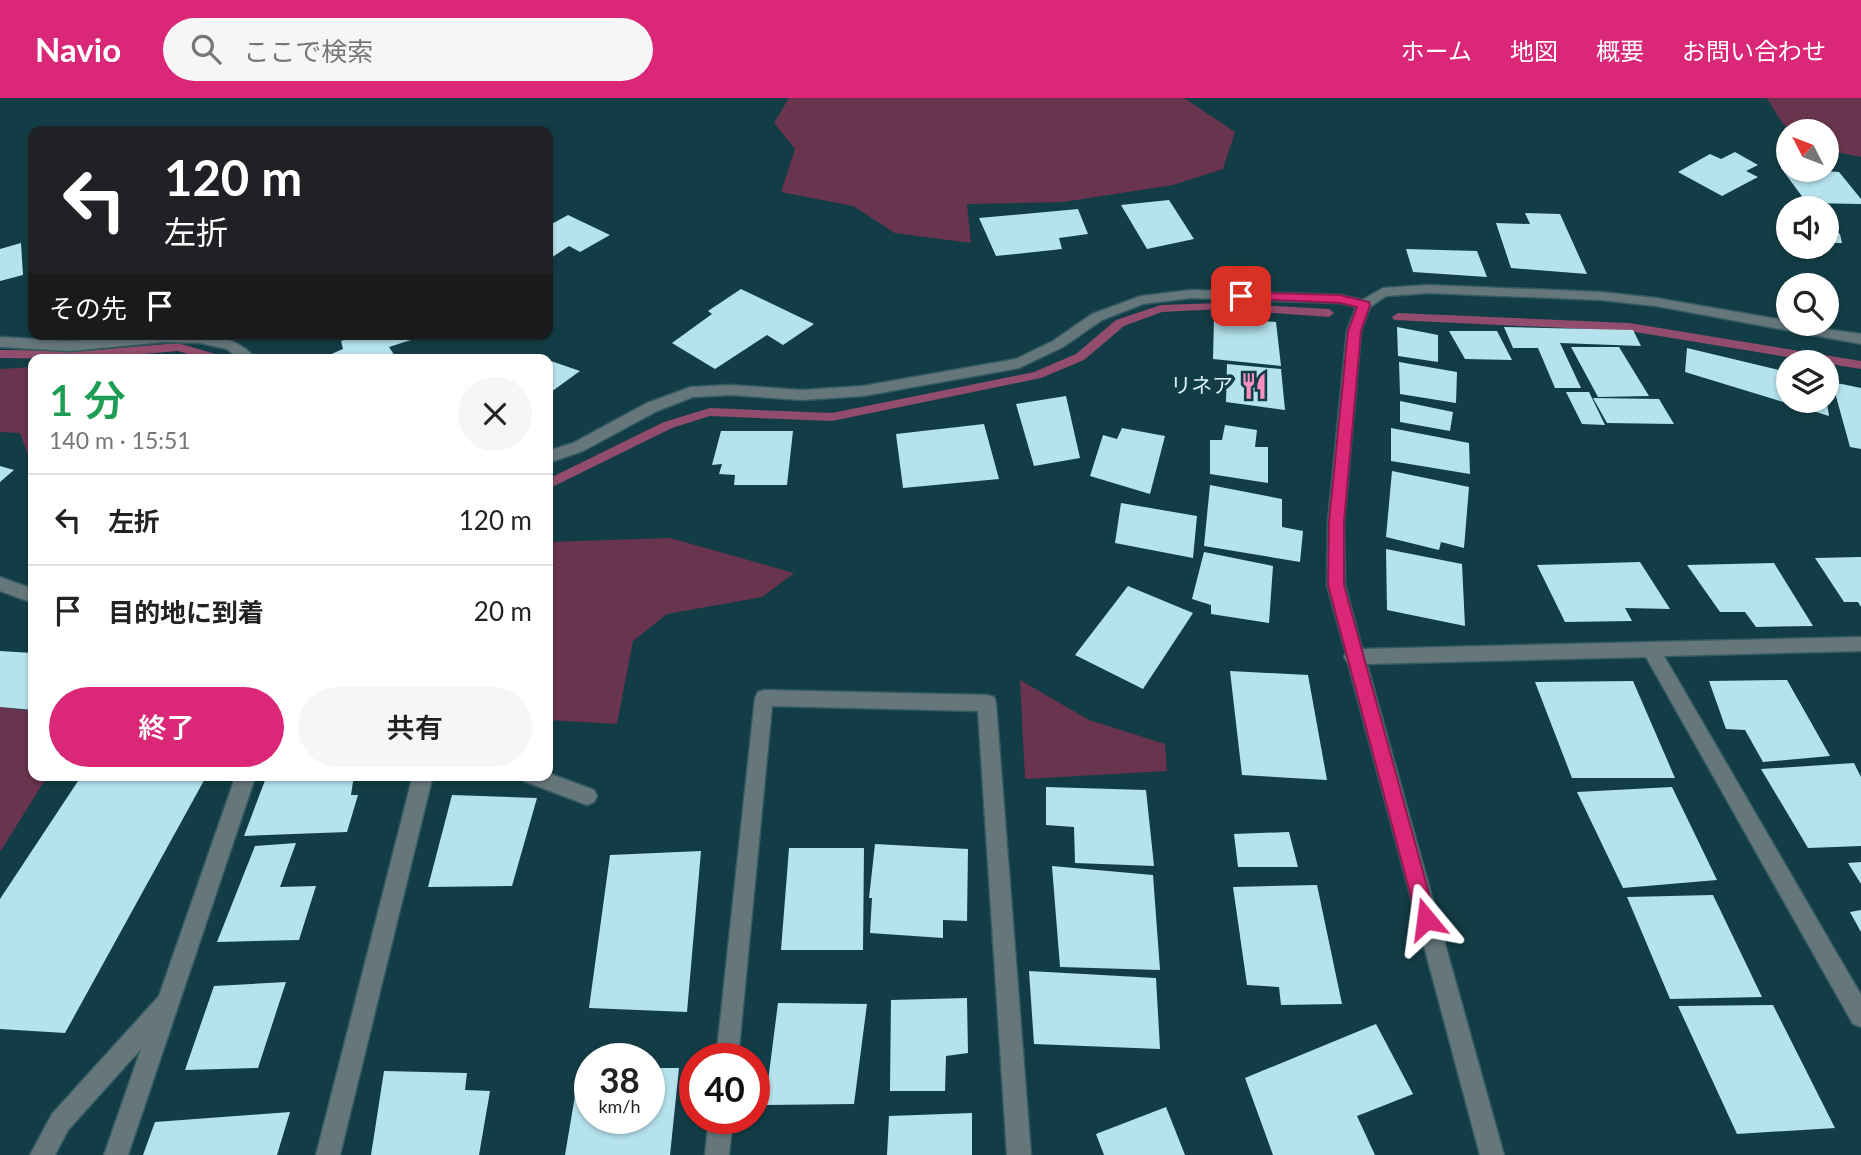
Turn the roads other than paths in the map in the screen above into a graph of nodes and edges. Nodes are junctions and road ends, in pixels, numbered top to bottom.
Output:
1 (1364, 305) junction
2 (1861, 339) edge
3 (133, 340) edge
4 (208, 340) edge
5 (0, 342) edge
6 (242, 354) edge
7 (553, 455) edge
8 (0, 584) edge
9 (28, 594) edge
10 (1861, 644) edge
11 (1651, 650) junction
12 (1353, 657) junction
13 (244, 781) edge
14 (422, 781) edge
15 (547, 781) edge
16 (587, 796) dead end
17 (168, 1003) junction
18 (1861, 1016) edge
19 (729, 1043) edge
20 (720, 1134) edge
21 (42, 1155) edge
22 (116, 1155) edge
23 (328, 1155) edge
24 (718, 1155) edge
25 (1019, 1155) edge
26 (1492, 1155) edge

1 - 2 street
1 - 7 street
1 - 12 street
3 - 5 street
4 - 6 street
8 - 9 street
10 - 11 street
11 - 12 street
11 - 18 street
12 - 26 street
13 - 17 street
14 - 23 street
15 - 16 street
17 - 21 street
17 - 22 street
19 - 25 street
20 - 24 street

